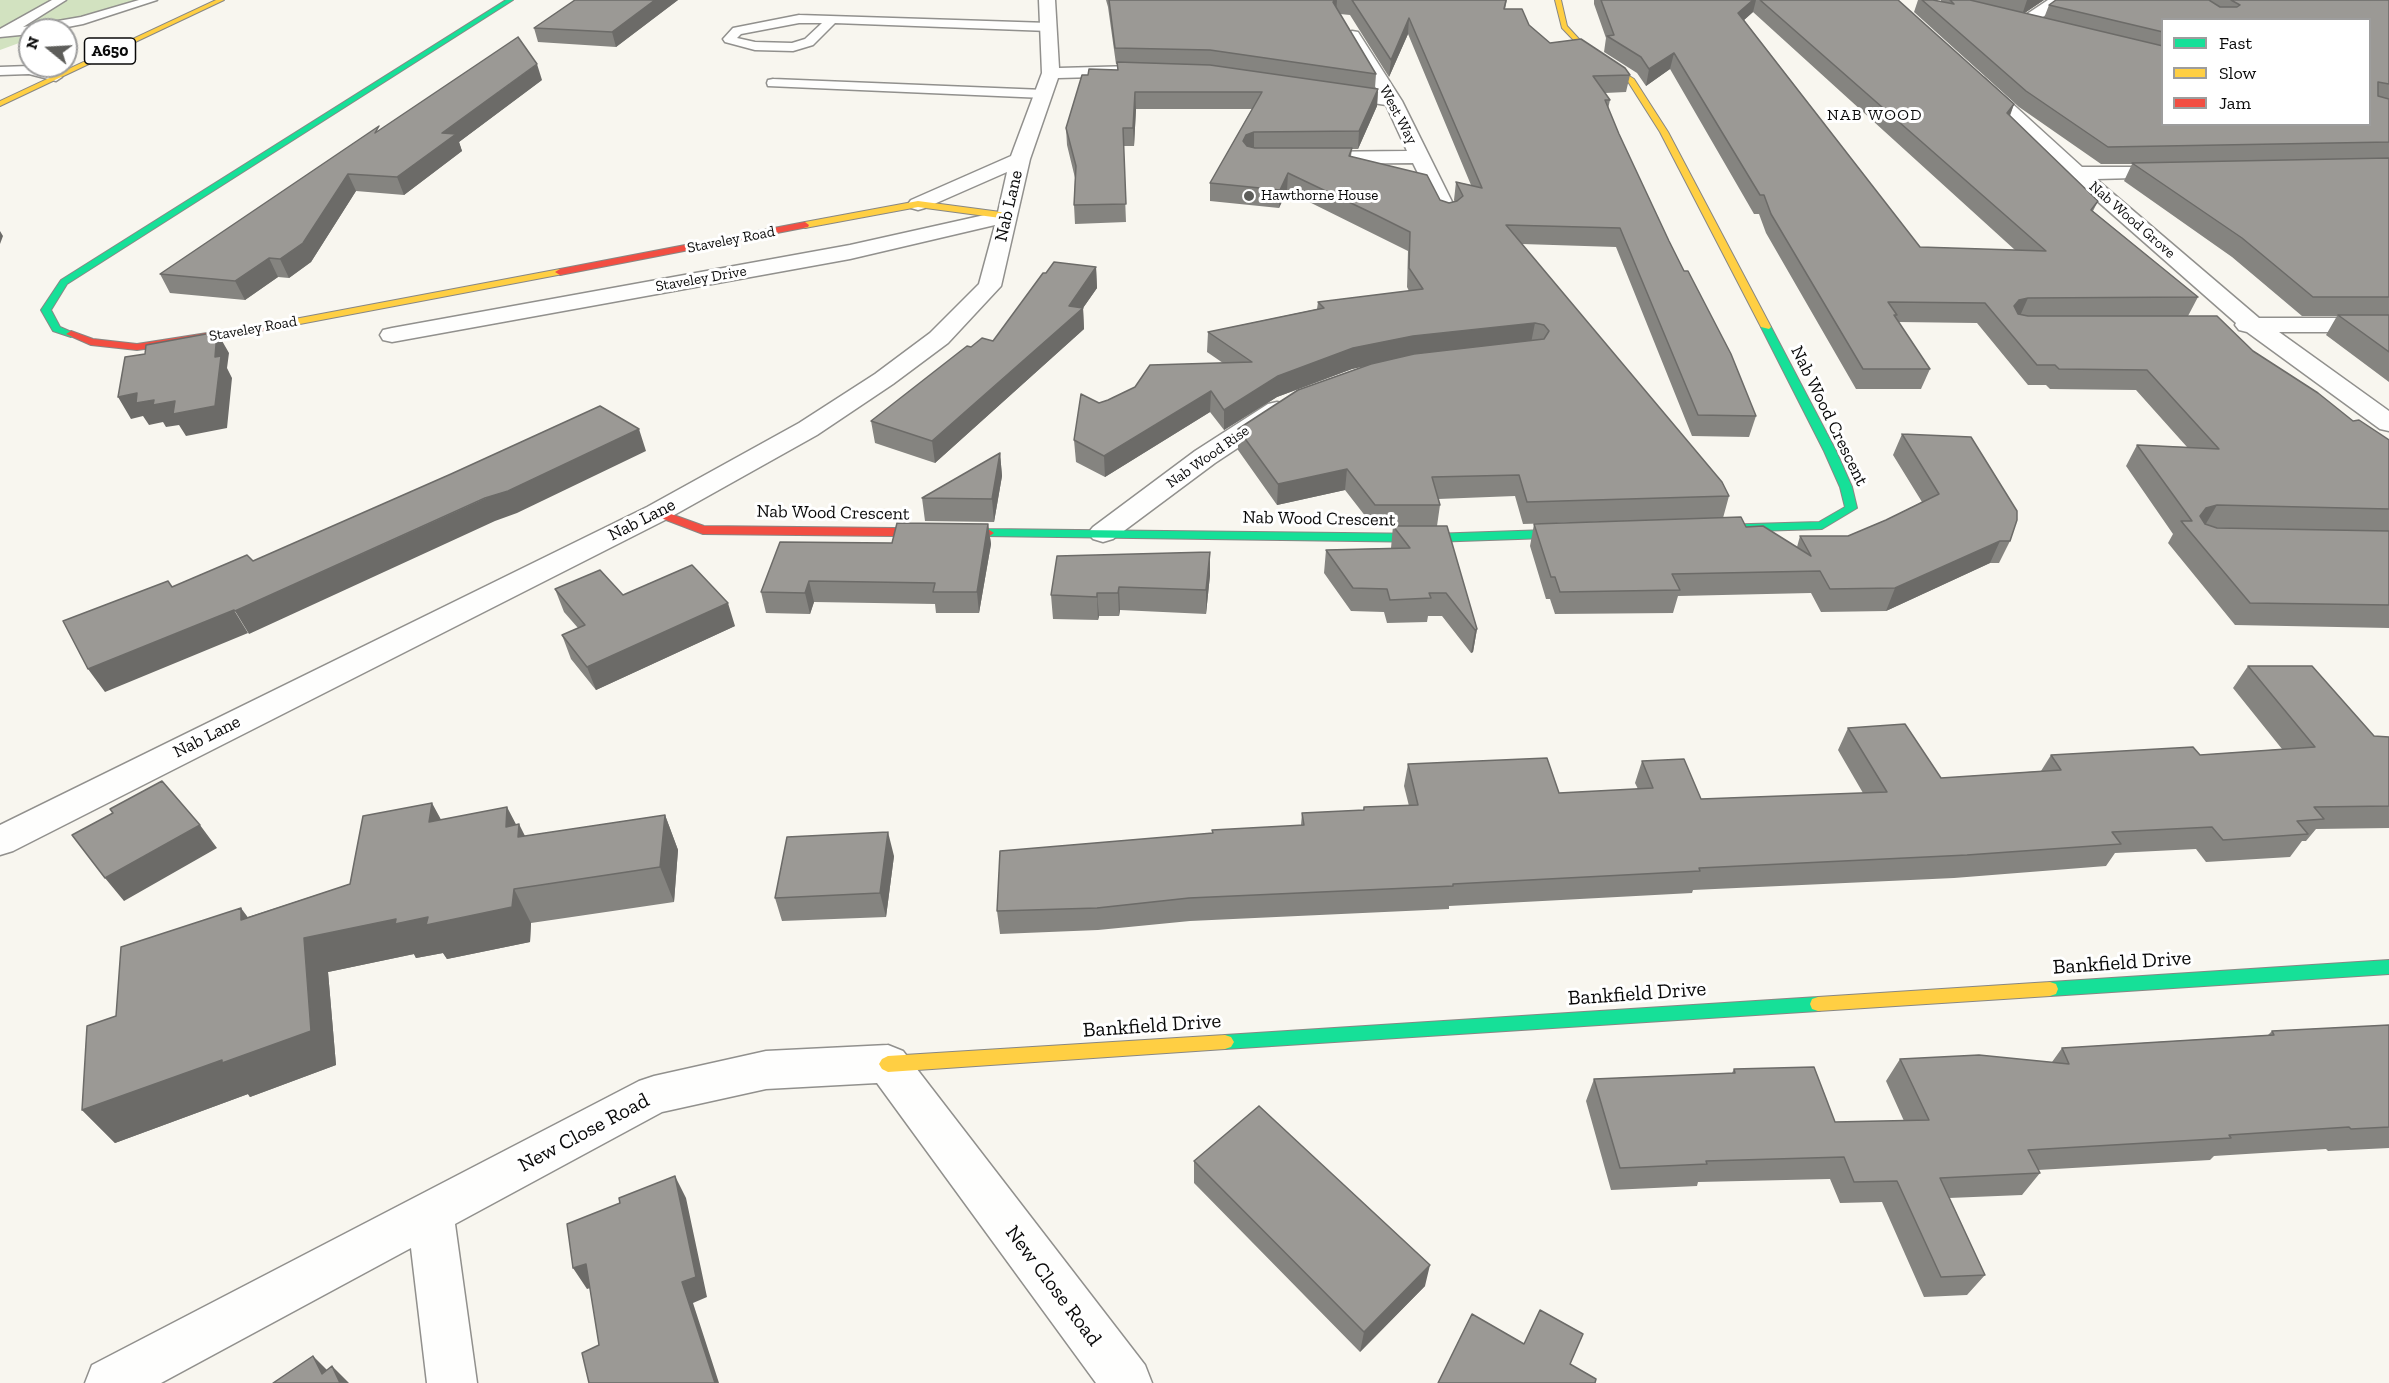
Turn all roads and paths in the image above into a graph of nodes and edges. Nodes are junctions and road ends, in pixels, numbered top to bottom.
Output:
1 (60, 0) edge
2 (151, 0) edge
3 (220, 0) edge
4 (510, 0) edge
5 (1558, 0) edge
6 (2059, 0) edge
7 (1048, 14) edge
8 (2003, 18) edge
9 (832, 19) junction
10 (1342, 19) edge
11 (2024, 23) junction
12 (2048, 28) edge
13 (78, 67) edge
14 (1965, 70) edge
15 (18, 71) edge
16 (0, 72) edge
17 (1151, 72) edge
18 (54, 78) edge
19 (773, 83) dead end
20 (1047, 84) junction
21 (1318, 89) edge
22 (1393, 101) junction
23 (0, 104) edge
24 (1419, 157) junction
25 (1290, 158) edge
26 (1020, 159) junction
27 (2192, 171) edge
28 (2077, 172) junction
29 (918, 204) junction
30 (1448, 214) edge
31 (1008, 216) junction
32 (2218, 325) edge
33 (2253, 325) junction
34 (2389, 326) edge
35 (392, 335) dead end
36 (1297, 400) edge
37 (2389, 423) edge
38 (657, 513) junction
39 (1710, 529) edge
40 (1102, 533) junction
41 (1594, 533) edge
42 (0, 841) edge
43 (2389, 967) edge
44 (888, 1064) junction
45 (430, 1214) junction
46 (110, 1383) edge
47 (452, 1383) edge
48 (1127, 1383) edge

1 - 2 lane
3 - 13 main road, A650
4 - 29 main road, Staveley Road
5 - 39 main road, Nab Wood Crescent
6 - 11 street
7 - 9 lane
7 - 20 street, Nab Lane
8 - 11 street
9 - 9 lane
10 - 22 street, West Way
11 - 12 street
14 - 28 street, Nab Wood Grove
15 - 16 lane
17 - 20 street
18 - 23 main road, A650
19 - 20 lane
20 - 26 street, Nab Lane
21 - 22 street
22 - 24 street, West Way
24 - 25 street
24 - 30 street, West Way
26 - 29 street, Staveley Road
26 - 31 street, Nab Lane
27 - 28 street
28 - 33 street, Nab Wood Grove
29 - 31 main road, Staveley Road
31 - 35 street, Staveley Drive
31 - 38 street, Nab Lane
32 - 33 street
33 - 34 street
33 - 37 street, Nab Wood Grove
36 - 40 street, Nab Wood Rise
38 - 40 main road, Nab Wood Crescent
38 - 42 street, Nab Lane
40 - 41 main road, Nab Wood Crescent
43 - 44 main road, Bankfield Drive
44 - 45 street, New Close Road
44 - 48 street, New Close Road
45 - 46 street, New Close Road
45 - 47 street

